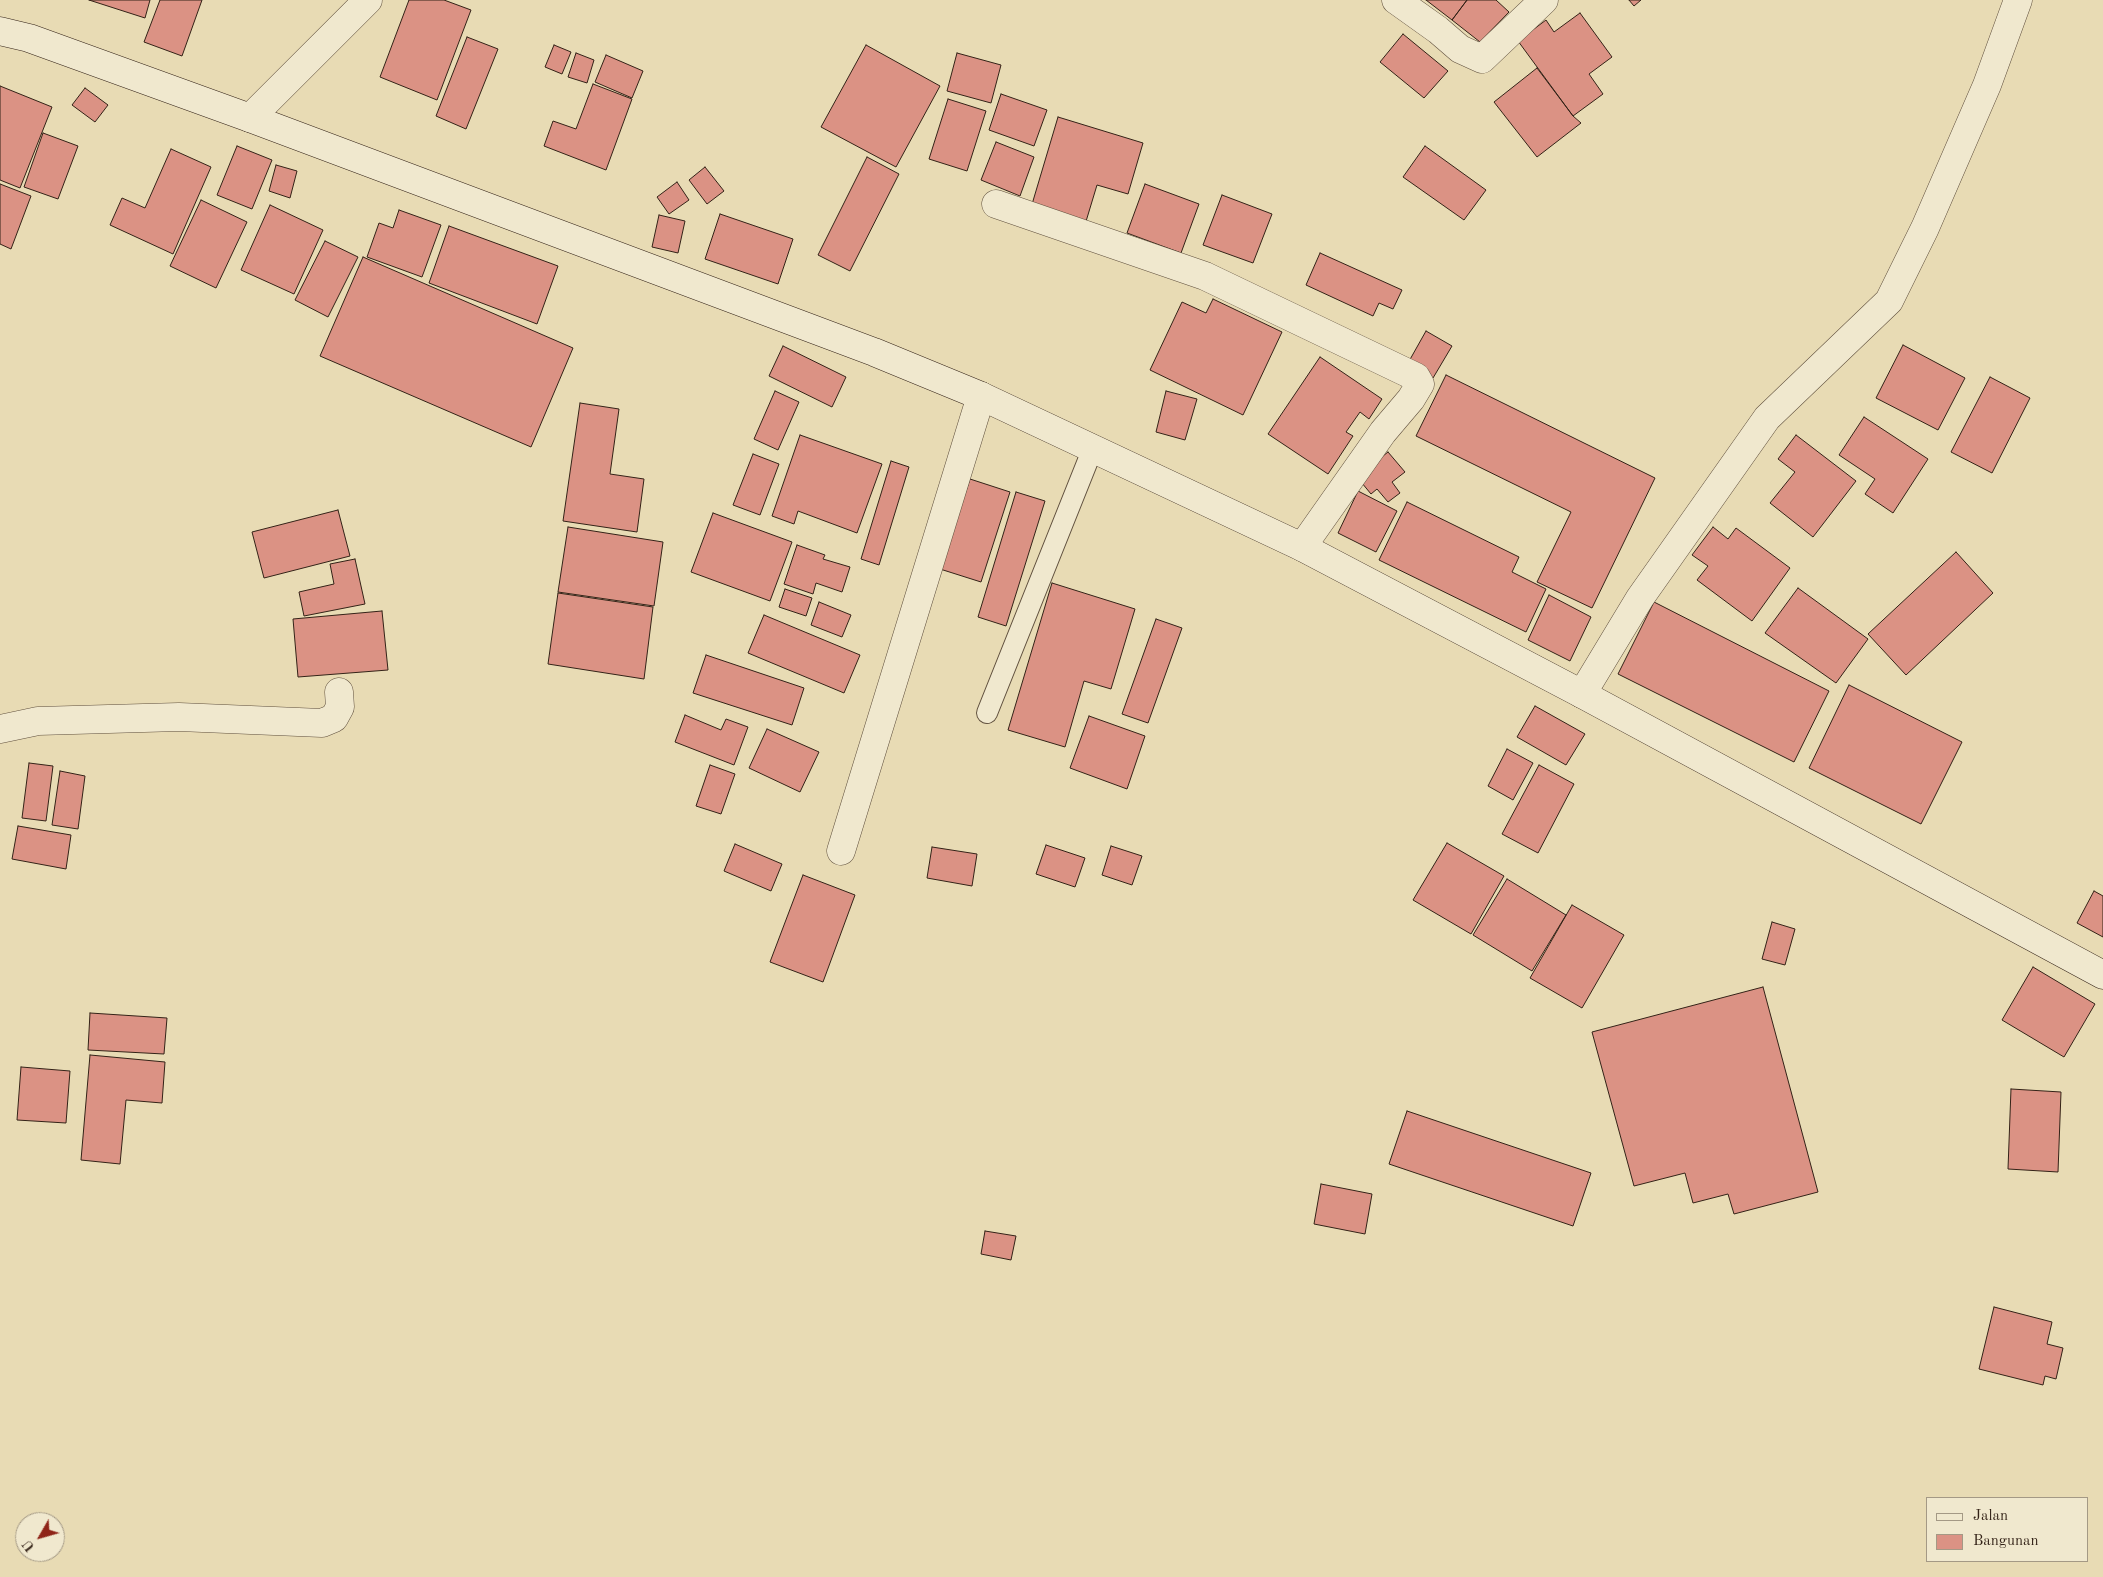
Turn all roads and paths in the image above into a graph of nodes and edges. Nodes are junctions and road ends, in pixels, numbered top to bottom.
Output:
1 (368, 0) edge
2 (1396, 0) edge
3 (1544, 0) edge
4 (2018, 0) edge
5 (0, 32) edge
6 (250, 118) junction
7 (996, 204) dead end
8 (981, 396) junction
9 (1093, 448) junction
10 (1302, 547) junction
11 (339, 692) dead end
12 (1582, 694) junction
13 (987, 713) dead end
14 (0, 729) edge
15 (841, 851) dead end
16 (2103, 976) edge

1 - 6 street
2 - 3 street
4 - 12 street
5 - 6 street
6 - 8 street
7 - 10 street
8 - 9 street
8 - 15 street
9 - 10 street
9 - 13 lane
10 - 12 street
11 - 14 street
12 - 16 street

